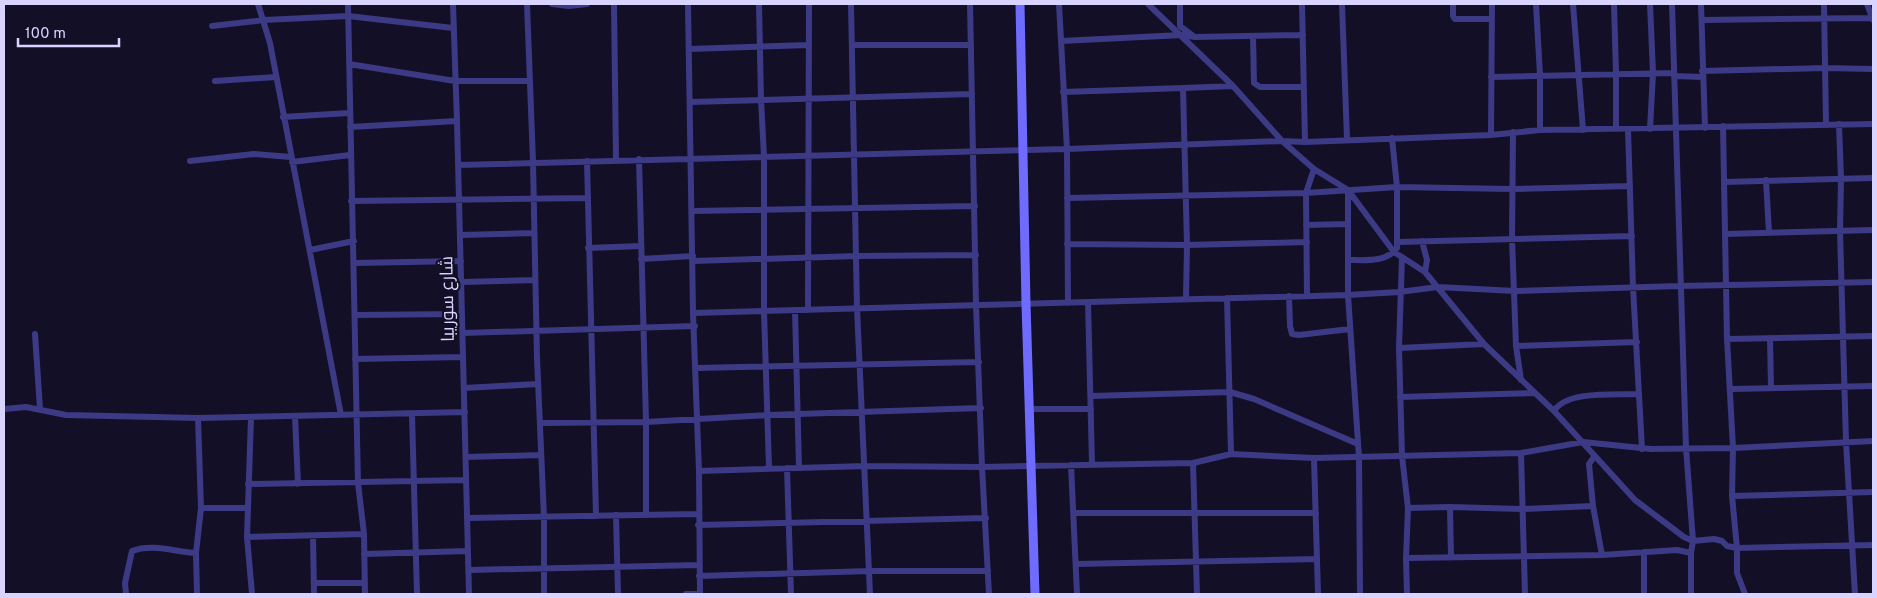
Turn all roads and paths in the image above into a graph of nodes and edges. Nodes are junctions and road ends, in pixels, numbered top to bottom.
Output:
1 (258, 4) edge
2 (348, 4) edge
3 (453, 4) edge
4 (527, 4) edge
5 (552, 4) edge
6 (587, 4) edge
7 (614, 4) edge
8 (688, 4) edge
9 (759, 4) edge
10 (809, 4) edge
11 (851, 4) edge
12 (970, 4) edge
13 (1020, 4) edge
14 (1059, 4) edge
15 (1148, 4) edge
16 (1180, 4) edge
17 (1302, 4) edge
18 (1342, 4) edge
19 (1453, 4) edge
20 (1492, 4) edge
21 (1536, 4) edge
22 (1573, 4) edge
23 (1614, 4) edge
24 (1650, 4) edge
25 (1672, 4) edge
26 (1701, 4) edge
27 (1824, 4) edge
28 (1867, 4) edge
29 (348, 16) junction
30 (1825, 18) junction
31 (1492, 19) junction
32 (264, 20) junction
33 (1702, 20) junction
34 (1873, 20) edge
35 (212, 26) dead end
36 (453, 28) junction
37 (1182, 35) junction
38 (1303, 35) junction
39 (1252, 36) junction
40 (1194, 37) junction
41 (1061, 41) junction
42 (809, 45) junction
43 (852, 45) junction
44 (971, 45) junction
45 (760, 48) junction
46 (689, 49) junction
47 (349, 64) junction
48 (1825, 68) junction
49 (1873, 69) edge
50 (1653, 73) junction
51 (1579, 74) junction
52 (1616, 74) junction
53 (1703, 74) junction
54 (1540, 75) junction
55 (1674, 75) junction
56 (1491, 76) junction
57 (276, 77) junction
58 (215, 81) dead end
59 (455, 81) junction
60 (530, 81) junction
61 (1233, 86) junction
62 (1303, 87) junction
63 (1183, 88) junction
64 (1063, 92) junction
65 (972, 94) junction
66 (852, 96) junction
67 (809, 98) junction
68 (761, 100) junction
69 (690, 102) junction
70 (349, 113) junction
71 (283, 117) junction
72 (457, 121) junction
73 (1826, 124) junction
74 (1839, 124) junction
75 (1873, 124) edge
76 (1723, 126) junction
77 (350, 127) junction
78 (1705, 128) junction
79 (1616, 129) junction
80 (1628, 129) junction
81 (1650, 129) junction
82 (1675, 129) junction
83 (1540, 130) junction
84 (1583, 130) junction
85 (1513, 132) junction
86 (1491, 135) junction
87 (1392, 138) junction
88 (1347, 139) junction
89 (1282, 141) junction
90 (1305, 142) junction
91 (1184, 144) junction
92 (1066, 148) junction
93 (1023, 150) junction
94 (973, 151) junction
95 (855, 153) junction
96 (350, 155) junction
97 (810, 155) junction
98 (764, 156) junction
99 (691, 158) junction
100 (291, 159) junction
101 (639, 159) junction
102 (616, 160) junction
103 (190, 161) dead end
104 (588, 161) junction
105 (533, 162) junction
106 (458, 165) junction
107 (1314, 169) junction
108 (1873, 178) edge
109 (1841, 179) junction
110 (1766, 180) junction
111 (1724, 182) junction
112 (1630, 186) junction
113 (1397, 187) junction
114 (1512, 189) junction
115 (1348, 190) junction
116 (1306, 193) junction
117 (1186, 194) junction
118 (588, 198) junction
119 (1067, 198) junction
120 (459, 199) junction
121 (533, 199) junction
122 (351, 201) junction
123 (975, 206) junction
124 (809, 208) junction
125 (856, 208) junction
126 (764, 209) junction
127 (692, 210) junction
128 (1348, 224) junction
129 (1306, 225) junction
130 (1873, 230) edge
131 (1840, 231) junction
132 (533, 233) junction
133 (1769, 233) junction
134 (1725, 234) junction
135 (460, 235) junction
136 (1632, 236) junction
137 (1512, 239) junction
138 (354, 241) junction
139 (1422, 241) junction
140 (1307, 242) junction
141 (1398, 242) junction
142 (1068, 244) junction
143 (1186, 245) junction
144 (641, 246) junction
145 (588, 248) junction
146 (310, 250) junction
147 (1394, 252) junction
148 (976, 255) junction
149 (857, 256) junction
150 (809, 257) junction
151 (1402, 257) junction
152 (641, 259) junction
153 (693, 259) junction
154 (764, 259) junction
155 (1348, 260) junction
156 (461, 261) junction
157 (354, 263) junction
158 (1425, 272) junction
159 (535, 280) junction
160 (462, 282) junction
161 (1873, 282) edge
162 (1842, 283) junction
163 (1726, 285) junction
164 (1679, 286) junction
165 (1438, 287) junction
166 (1633, 287) junction
167 (1515, 291) junction
168 (1400, 292) junction
169 (1306, 295) junction
170 (1289, 296) junction
171 (1348, 296) junction
172 (1227, 298) junction
173 (1186, 299) junction
174 (1088, 302) junction
175 (1068, 303) junction
176 (1026, 304) junction
177 (976, 305) junction
178 (858, 308) junction
179 (795, 310) junction
180 (808, 310) junction
181 (764, 311) junction
182 (693, 313) junction
183 (462, 314) junction
184 (355, 315) junction
185 (695, 326) junction
186 (643, 328) junction
187 (591, 329) junction
188 (1350, 329) junction
189 (536, 331) junction
190 (463, 333) junction
191 (35, 334) dead end
192 (1873, 336) edge
193 (1843, 337) junction
194 (1770, 338) junction
195 (1728, 339) junction
196 (1637, 342) junction
197 (1484, 344) junction
198 (1516, 346) junction
199 (1399, 348) junction
200 (463, 357) junction
201 (355, 359) junction
202 (979, 362) junction
203 (860, 364) junction
204 (798, 366) junction
205 (767, 367) junction
206 (696, 368) junction
207 (1521, 380) junction
208 (538, 384) junction
209 (1844, 386) junction
210 (1873, 386) edge
211 (464, 388) junction
212 (1770, 388) junction
213 (1731, 389) junction
214 (1230, 392) junction
215 (1535, 393) junction
216 (1638, 394) junction
217 (1091, 396) junction
218 (1400, 397) junction
219 (981, 408) junction
220 (4, 409) edge
221 (40, 409) junction
222 (1030, 409) junction
223 (1091, 409) junction
224 (1554, 411) junction
225 (465, 412) junction
226 (862, 412) junction
227 (358, 414) junction
228 (412, 414) junction
229 (799, 414) junction
230 (341, 415) junction
231 (768, 415) junction
232 (295, 416) junction
233 (198, 418) junction
234 (251, 418) junction
235 (697, 420) junction
236 (646, 422) junction
237 (540, 423) junction
238 (594, 423) junction
239 (1873, 441) edge
240 (1583, 442) junction
241 (1846, 442) junction
242 (1358, 444) junction
243 (1686, 448) junction
244 (1733, 448) junction
245 (1642, 449) junction
246 (1521, 453) junction
247 (1231, 454) junction
248 (541, 455) junction
249 (466, 456) junction
250 (1402, 456) junction
251 (1359, 457) junction
252 (1594, 457) junction
253 (1314, 458) junction
254 (1193, 462) junction
255 (1092, 464) junction
256 (1072, 465) junction
257 (866, 466) junction
258 (1031, 466) junction
259 (769, 468) junction
260 (787, 468) junction
261 (799, 468) junction
262 (982, 468) junction
263 (699, 471) junction
264 (466, 480) junction
265 (413, 482) junction
266 (358, 483) junction
267 (248, 484) junction
268 (298, 484) junction
269 (1848, 492) junction
270 (1873, 492) edge
271 (1732, 496) junction
272 (1450, 506) junction
273 (1593, 506) junction
274 (201, 508) junction
275 (247, 508) junction
276 (1408, 508) junction
277 (1522, 509) junction
278 (1194, 512) junction
279 (1316, 512) junction
280 (1074, 513) junction
281 (646, 514) junction
282 (698, 514) junction
283 (616, 515) junction
284 (596, 516) junction
285 (544, 517) junction
286 (467, 518) junction
287 (986, 518) junction
288 (867, 520) junction
289 (788, 522) junction
290 (698, 525) junction
291 (364, 534) junction
292 (313, 536) junction
293 (247, 537) junction
294 (1693, 540) junction
295 (1873, 545) edge
296 (1852, 546) junction
297 (1737, 548) junction
298 (468, 551) junction
299 (1644, 552) junction
300 (196, 553) junction
301 (416, 553) junction
302 (1690, 553) junction
303 (364, 554) junction
304 (1602, 556) junction
305 (1523, 557) junction
306 (1406, 558) junction
307 (1451, 558) junction
308 (1317, 559) junction
309 (1196, 562) junction
310 (699, 564) junction
311 (1076, 564) junction
312 (618, 566) junction
313 (544, 568) junction
314 (469, 570) junction
315 (870, 571) junction
316 (988, 571) junction
317 (790, 573) junction
318 (699, 576) junction
319 (314, 583) junction
320 (365, 583) junction
321 (126, 594) edge
322 (197, 594) edge
323 (252, 594) edge
324 (314, 594) edge
325 (365, 594) edge
326 (417, 594) edge
327 (469, 594) edge
328 (544, 594) edge
329 (618, 594) edge
330 (686, 594) edge
331 (700, 594) edge
332 (791, 594) edge
333 (870, 594) edge
334 (989, 594) edge
335 (1036, 594) edge
336 (1077, 594) edge
337 (1197, 594) edge
338 (1318, 594) edge
339 (1360, 594) edge
340 (1407, 594) edge
341 (1525, 594) edge
342 (1644, 594) edge
343 (1691, 594) edge
344 (1745, 594) edge
345 (1855, 594) edge

1 - 32 street
2 - 29 street
3 - 36 street, شارع سوريبا
4 - 60 street
5 - 6 street
7 - 102 street
8 - 46 street
9 - 45 street
10 - 42 street
11 - 43 street
12 - 44 street
13 - 93 street
14 - 41 street
15 - 37 street
16 - 40 street
17 - 38 street
18 - 88 street
19 - 31 street
20 - 31 street
21 - 54 street
22 - 51 street
23 - 52 street
24 - 50 street
25 - 55 street
26 - 33 street
27 - 30 street
28 - 34 street
29 - 32 street
29 - 36 street
29 - 47 street
30 - 33 street
30 - 34 street
30 - 48 street
31 - 56 street
32 - 35 street
32 - 57 street
33 - 53 street
36 - 59 street, شارع سوريبا
37 - 40 street
37 - 41 street
37 - 61 street
38 - 39 street
38 - 62 street
39 - 40 street
39 - 62 street
41 - 64 street
42 - 45 street
42 - 67 street
43 - 44 street
43 - 66 street
44 - 65 street
45 - 46 street
45 - 68 street
46 - 69 street
47 - 59 street
47 - 70 street
48 - 49 street
48 - 53 street
48 - 73 street
50 - 52 street
50 - 55 street
50 - 81 street
51 - 52 street
51 - 54 street
51 - 84 street
52 - 79 street
53 - 55 street
53 - 78 street
54 - 56 street
54 - 83 street
55 - 82 street
56 - 86 street
57 - 58 street
57 - 71 street
59 - 60 street
59 - 72 street, شارع سوريبا
60 - 105 street
61 - 63 street
61 - 89 street
62 - 90 street
63 - 64 street
63 - 91 street
64 - 92 street
65 - 66 street
65 - 94 street
66 - 67 street
66 - 95 street
67 - 68 street
67 - 97 street
68 - 69 street
68 - 98 street
69 - 99 street
70 - 71 street
70 - 77 street
71 - 100 street
72 - 77 street
72 - 106 street, شارع سوريبا
73 - 74 street
73 - 76 street
74 - 75 street
74 - 109 street
76 - 78 street
76 - 111 street
77 - 96 street
78 - 82 street
79 - 80 street
79 - 84 street
80 - 81 street
80 - 112 street
81 - 82 street
82 - 164 street
83 - 84 street
83 - 85 street
85 - 86 street
85 - 114 street
86 - 87 street
87 - 88 street
87 - 113 street
88 - 90 street
89 - 90 street
89 - 91 street
89 - 107 street
91 - 92 street
91 - 117 street
92 - 93 street
92 - 119 street
93 - 94 street
93 - 176 street
94 - 95 street
94 - 123 street
95 - 97 street
95 - 125 street
96 - 100 street
96 - 122 street
97 - 98 street
97 - 124 street
98 - 99 street
98 - 126 street
99 - 101 street
99 - 127 street
100 - 103 street
100 - 146 street
101 - 102 street
101 - 144 street
102 - 104 street
104 - 105 street
104 - 118 street
105 - 106 street
105 - 121 street
106 - 120 street, شارع سوريبا
107 - 115 street
107 - 116 street
108 - 109 street
109 - 110 street
109 - 131 street
110 - 111 street
110 - 133 street
111 - 134 street
112 - 114 street
112 - 136 street
113 - 114 street
113 - 115 street
113 - 141 street
114 - 137 street
115 - 116 street
115 - 128 street
115 - 147 street
116 - 117 street
116 - 129 street
117 - 119 street
117 - 143 street
118 - 121 street
118 - 145 street
119 - 142 street
120 - 121 street
120 - 122 street
120 - 135 street, شارع سوريبا
121 - 132 street
122 - 138 street
123 - 125 street
123 - 148 street
124 - 125 street
124 - 126 street
124 - 150 street
125 - 149 street
126 - 127 street
126 - 154 street
127 - 153 street
128 - 129 street
128 - 155 street
129 - 140 street
130 - 131 street
131 - 133 street
131 - 162 street
132 - 135 street
132 - 159 street
133 - 134 street
134 - 163 street
135 - 156 street, شارع سوريبا
136 - 137 street
136 - 166 street
137 - 139 street
137 - 167 street
138 - 146 street
138 - 157 street
139 - 141 street
139 - 158 street
140 - 143 street
140 - 169 street
141 - 147 street
142 - 143 street
142 - 175 street
143 - 173 street
144 - 145 street
144 - 152 street
145 - 187 street
146 - 230 street
147 - 151 street
147 - 155 street
148 - 149 street
148 - 177 street
149 - 150 street
149 - 178 street
150 - 154 street
150 - 180 street
151 - 158 street
151 - 168 street
152 - 153 street
152 - 186 street
153 - 154 street
153 - 182 street
154 - 181 street
155 - 171 street
156 - 157 street
156 - 160 street, شارع سوريبا
157 - 184 street
158 - 165 street
159 - 160 street
159 - 189 street
160 - 183 street, شارع سوريبا
161 - 162 street
162 - 163 street
162 - 193 street
163 - 164 street
163 - 195 street
164 - 166 street
164 - 243 street
165 - 167 street
165 - 168 street
165 - 197 street
166 - 167 street
166 - 196 street
167 - 198 street
168 - 171 street
168 - 199 street
169 - 170 street
169 - 171 street
170 - 172 street
170 - 188 street
171 - 188 street
172 - 173 street
172 - 214 street
173 - 174 street
174 - 175 street
174 - 217 street
175 - 176 street
176 - 177 street
176 - 222 street
177 - 178 street
177 - 202 street
178 - 180 street
178 - 203 street
179 - 180 street
179 - 181 street
179 - 204 street
181 - 182 street
181 - 205 street
182 - 185 street
183 - 184 street
183 - 190 street, شارع سوريبا
184 - 201 street
185 - 186 street
185 - 206 street
186 - 187 street
186 - 236 street
187 - 189 street
187 - 238 street
188 - 242 street
189 - 190 street
189 - 208 street
190 - 200 street, شارع سوريبا
191 - 221 street
192 - 193 street
193 - 194 street
193 - 209 street
194 - 195 street
194 - 212 street
195 - 213 street
196 - 198 street
196 - 216 street
197 - 199 street
197 - 207 street
198 - 207 street
199 - 218 street
200 - 201 street
200 - 211 street, شارع سوريبا
201 - 227 street
202 - 203 street
202 - 219 street
203 - 204 street
203 - 226 street
204 - 205 street
204 - 229 street
205 - 206 street
205 - 231 street
206 - 235 street
207 - 215 street
208 - 211 street
208 - 237 street
209 - 210 street
209 - 212 street
209 - 241 street
211 - 225 street, شارع سوريبا
212 - 213 street
213 - 244 street
214 - 217 street
214 - 242 street
214 - 247 street
215 - 218 street
215 - 224 street
216 - 224 street
216 - 245 street
217 - 223 street
218 - 250 street
219 - 226 street
219 - 262 street
220 - 221 street
221 - 233 street
222 - 223 street
222 - 258 street
223 - 255 street
224 - 240 street
225 - 228 street
225 - 249 street, شارع سوريبا
226 - 229 street
226 - 257 street
227 - 228 street
227 - 230 street
227 - 266 street
228 - 265 street
229 - 231 street
229 - 261 street
230 - 232 street
231 - 235 street
231 - 259 street
232 - 234 street
232 - 268 street
233 - 234 street
233 - 274 street
234 - 267 street
235 - 236 street
235 - 263 street
236 - 238 street
236 - 281 street
237 - 238 street
237 - 248 street
238 - 284 street
239 - 241 street
240 - 245 street
240 - 246 street
240 - 252 street
241 - 244 street
241 - 269 street
242 - 251 street
243 - 244 street
243 - 245 street
243 - 294 street
244 - 271 street
246 - 250 street
246 - 277 street
247 - 253 street
247 - 254 street
248 - 249 street
248 - 285 street
249 - 264 street, شارع سوريبا
250 - 251 street
250 - 276 street
251 - 253 street
251 - 339 street
252 - 273 street
252 - 294 street
253 - 279 street
254 - 255 street
254 - 278 street
255 - 256 street
256 - 258 street
256 - 280 street
257 - 261 street
257 - 262 street
257 - 288 street
258 - 262 street
258 - 335 street
259 - 260 street
259 - 263 street
260 - 261 street
260 - 289 street
262 - 287 street
263 - 282 street
264 - 265 street
264 - 286 street, شارع سوريبا
265 - 266 street
265 - 301 street
266 - 268 street
266 - 291 street
267 - 268 street
267 - 275 street
269 - 270 street
269 - 271 street
269 - 296 street
271 - 297 street
272 - 276 street
272 - 277 street
272 - 307 street
273 - 277 street
273 - 304 street
274 - 275 street
274 - 300 street
275 - 293 street
276 - 306 street
277 - 305 street
278 - 279 street
278 - 280 street
278 - 309 street
279 - 308 street
280 - 311 street
281 - 282 street
281 - 283 street
282 - 290 street
283 - 284 street
283 - 312 street
284 - 285 street
285 - 286 street
285 - 313 street
286 - 298 street, شارع سوريبا
287 - 288 street
287 - 316 street
288 - 289 street
288 - 315 street
289 - 290 street
289 - 317 street
290 - 310 street
291 - 292 street
291 - 303 street
292 - 293 street
292 - 319 street
293 - 323 street
294 - 297 street
294 - 302 street
295 - 296 street
296 - 297 street
296 - 345 street
297 - 344 street
298 - 301 street
298 - 314 street, شارع سوريبا
299 - 302 street
299 - 304 street
299 - 342 street
300 - 321 street
300 - 322 street
301 - 303 street
301 - 326 street
302 - 343 street
303 - 320 street
304 - 305 street
305 - 307 street
305 - 341 street
306 - 307 street
306 - 340 street
308 - 309 street
308 - 338 street
309 - 311 street
309 - 337 street
310 - 312 street
310 - 318 street
311 - 336 street
312 - 313 street
312 - 329 street
313 - 314 street
313 - 328 street
314 - 327 street, شارع سوريبا
315 - 316 street
315 - 317 street
315 - 333 street
316 - 334 street
317 - 318 street
317 - 332 street
318 - 331 street
319 - 320 street
319 - 324 street
320 - 325 street
330 - 331 street

